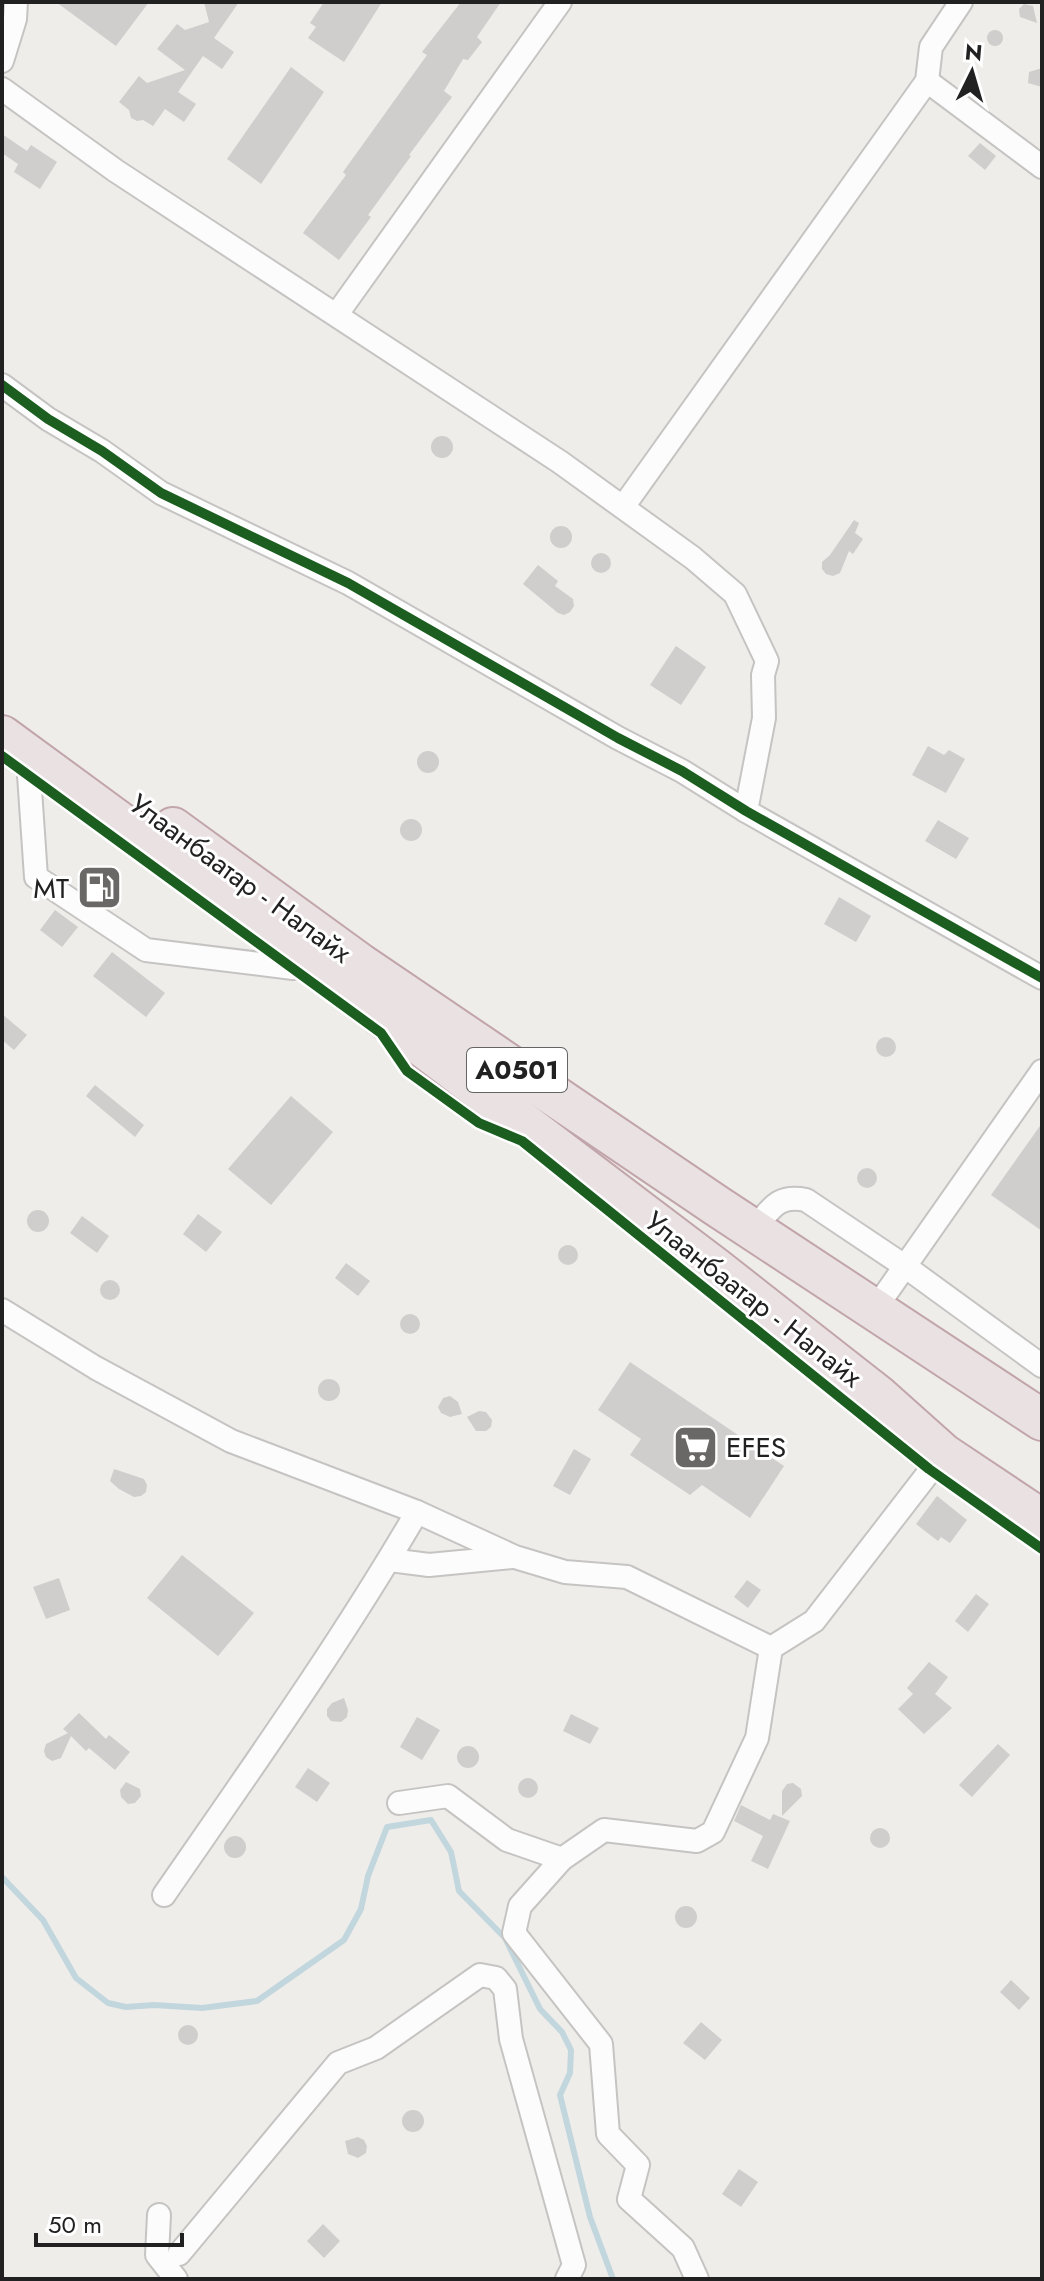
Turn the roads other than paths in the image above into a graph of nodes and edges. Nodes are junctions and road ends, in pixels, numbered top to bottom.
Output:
1 (16, 2) edge
2 (560, 2) edge
3 (961, 2) edge
4 (2, 61) edge
5 (927, 81) junction
6 (2, 89) edge
7 (1042, 167) edge
8 (337, 314) junction
9 (2, 385) edge
10 (623, 507) junction
11 (2, 706) edge
12 (16, 746) edge
13 (746, 811) junction
14 (314, 966) junction
15 (1042, 978) edge
16 (1042, 1071) edge
17 (753, 1230) junction
18 (906, 1267) junction
19 (875, 1309) junction
20 (2, 1310) edge
21 (1042, 1366) edge
22 (1042, 1420) edge
23 (943, 1454) junction
24 (1024, 1488) edge
25 (417, 1512) junction
26 (1042, 1520) edge
27 (515, 1557) junction
28 (390, 1560) junction
29 (771, 1648) junction
30 (399, 1803) dead end
31 (562, 1859) junction
32 (164, 1895) dead end
33 (159, 2215) dead end
34 (179, 2254) dead end
35 (176, 2279) edge
36 (567, 2279) edge
37 (697, 2279) edge

1 - 4 street
2 - 8 street
3 - 5 street
5 - 7 street
5 - 10 street
6 - 8 street
8 - 10 street
9 - 13 street
10 - 13 street
11 - 17 highway, Улаанбаатар - Налайх / A0501
12 - 14 highway, Улаанбаатар - Налайх / A0501
12 - 14 street
13 - 15 street
14 - 23 highway, Улаанбаатар - Налайх / A0501
16 - 18 street
17 - 18 street
17 - 19 highway, Улаанбаатар - Налайх / A0501
18 - 19 street
18 - 21 street
19 - 22 highway, Улаанбаатар - Налайх / A0501
20 - 25 street
23 - 24 highway, Улаанбаатар - Налайх / A0501
23 - 29 street
24 - 26 highway, Улаанбаатар - Налайх / A0501
25 - 27 street
25 - 28 street
27 - 28 street
27 - 29 street
28 - 32 street
29 - 31 street
30 - 31 street
31 - 37 street
33 - 35 street
34 - 36 street

